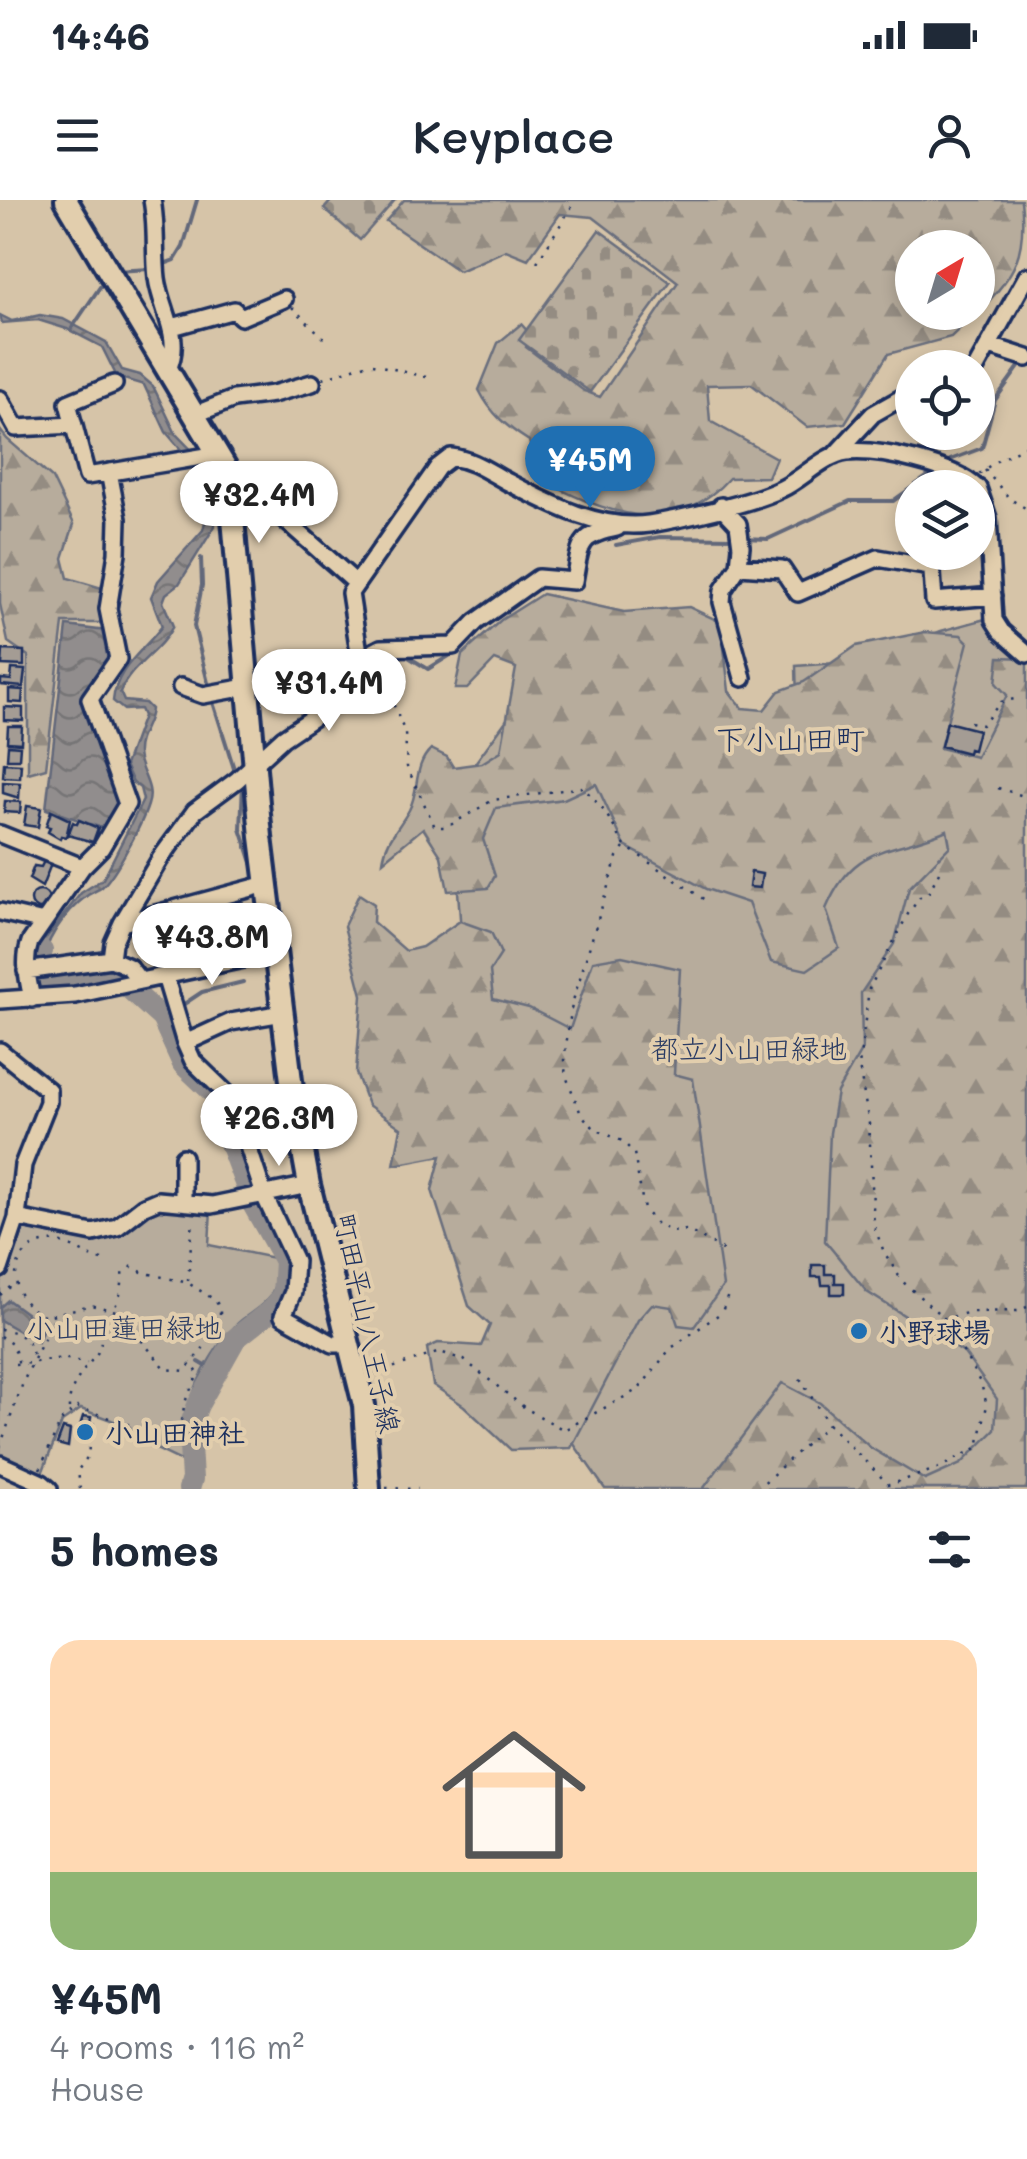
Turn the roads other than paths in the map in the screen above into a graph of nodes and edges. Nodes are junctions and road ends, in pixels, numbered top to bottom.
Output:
1 (66, 200) edge
2 (152, 200) edge
3 (1027, 276) edge
4 (284, 299) road end
5 (172, 327) junction
6 (990, 346) junction
7 (987, 350) edge
8 (1022, 356) edge
9 (168, 369) junction
10 (312, 383) road end
11 (114, 384) dead end
12 (0, 400) edge
13 (895, 401) edge
14 (196, 414) junction
15 (74, 425) junction
16 (210, 455) junction
17 (834, 456) junction
18 (948, 470) edge
19 (109, 472) junction
20 (231, 483) junction
21 (721, 506) junction
22 (626, 526) junction
23 (895, 559) edge
24 (739, 566) junction
25 (930, 570) edge
26 (991, 570) edge
27 (356, 582) junction
28 (993, 596) junction
29 (1027, 654) edge
30 (366, 655) junction
31 (743, 678) dead end
32 (180, 687) dead end
33 (246, 687) junction
34 (254, 763) junction
35 (0, 834) edge
36 (82, 867) junction
37 (267, 884) junction
38 (0, 912) edge
39 (44, 922) junction
40 (122, 923) junction
41 (276, 952) junction
42 (111, 959) junction
43 (35, 969) junction
44 (165, 976) junction
45 (140, 981) junction
46 (32, 999) junction
47 (0, 1000) edge
48 (283, 1013) junction
49 (185, 1043) junction
50 (0, 1051) edge
51 (182, 1157) dead end
52 (309, 1185) junction
53 (257, 1197) junction
54 (188, 1202) junction
55 (10, 1227) edge
56 (0, 1269) edge
57 (348, 1344) junction
58 (0, 1464) edge
59 (42, 1484) edge
60 (369, 1488) edge

1 - 9 main road, 町田平山八王子線
2 - 5 street
3 - 6 street
4 - 5 street
5 - 9 street
6 - 7 street
6 - 8 street
9 - 14 main road, 町田平山八王子線
10 - 14 street
11 - 15 street
12 - 15 street
13 - 17 street
14 - 16 main road, 町田平山八王子線
15 - 19 street
16 - 19 street
16 - 20 main road, 町田平山八王子線
17 - 18 street
17 - 21 street
19 - 36 street
20 - 27 street
20 - 33 main road, 町田平山八王子線
21 - 22 street
21 - 24 street
22 - 27 street
22 - 30 street
23 - 24 street
24 - 31 street
25 - 28 street
26 - 28 street
27 - 30 street
28 - 29 street
30 - 34 street
32 - 33 street
33 - 34 main road, 町田平山八王子線
34 - 37 main road, 町田平山八王子線
34 - 40 street
35 - 36 street
36 - 39 street
37 - 40 street
37 - 41 main road, 町田平山八王子線
38 - 39 street
39 - 43 street
40 - 42 street
41 - 44 street
41 - 48 main road, 町田平山八王子線
42 - 43 street
42 - 45 street
43 - 46 street
44 - 45 street
44 - 49 street
45 - 46 street
46 - 47 street
48 - 49 street
48 - 52 main road, 町田平山八王子線
49 - 53 street
50 - 55 street
51 - 54 street
52 - 53 street
52 - 57 main road, 町田平山八王子線
53 - 54 street
53 - 57 street
54 - 55 street
55 - 56 street
57 - 60 main road, 町田平山八王子線
58 - 59 street

